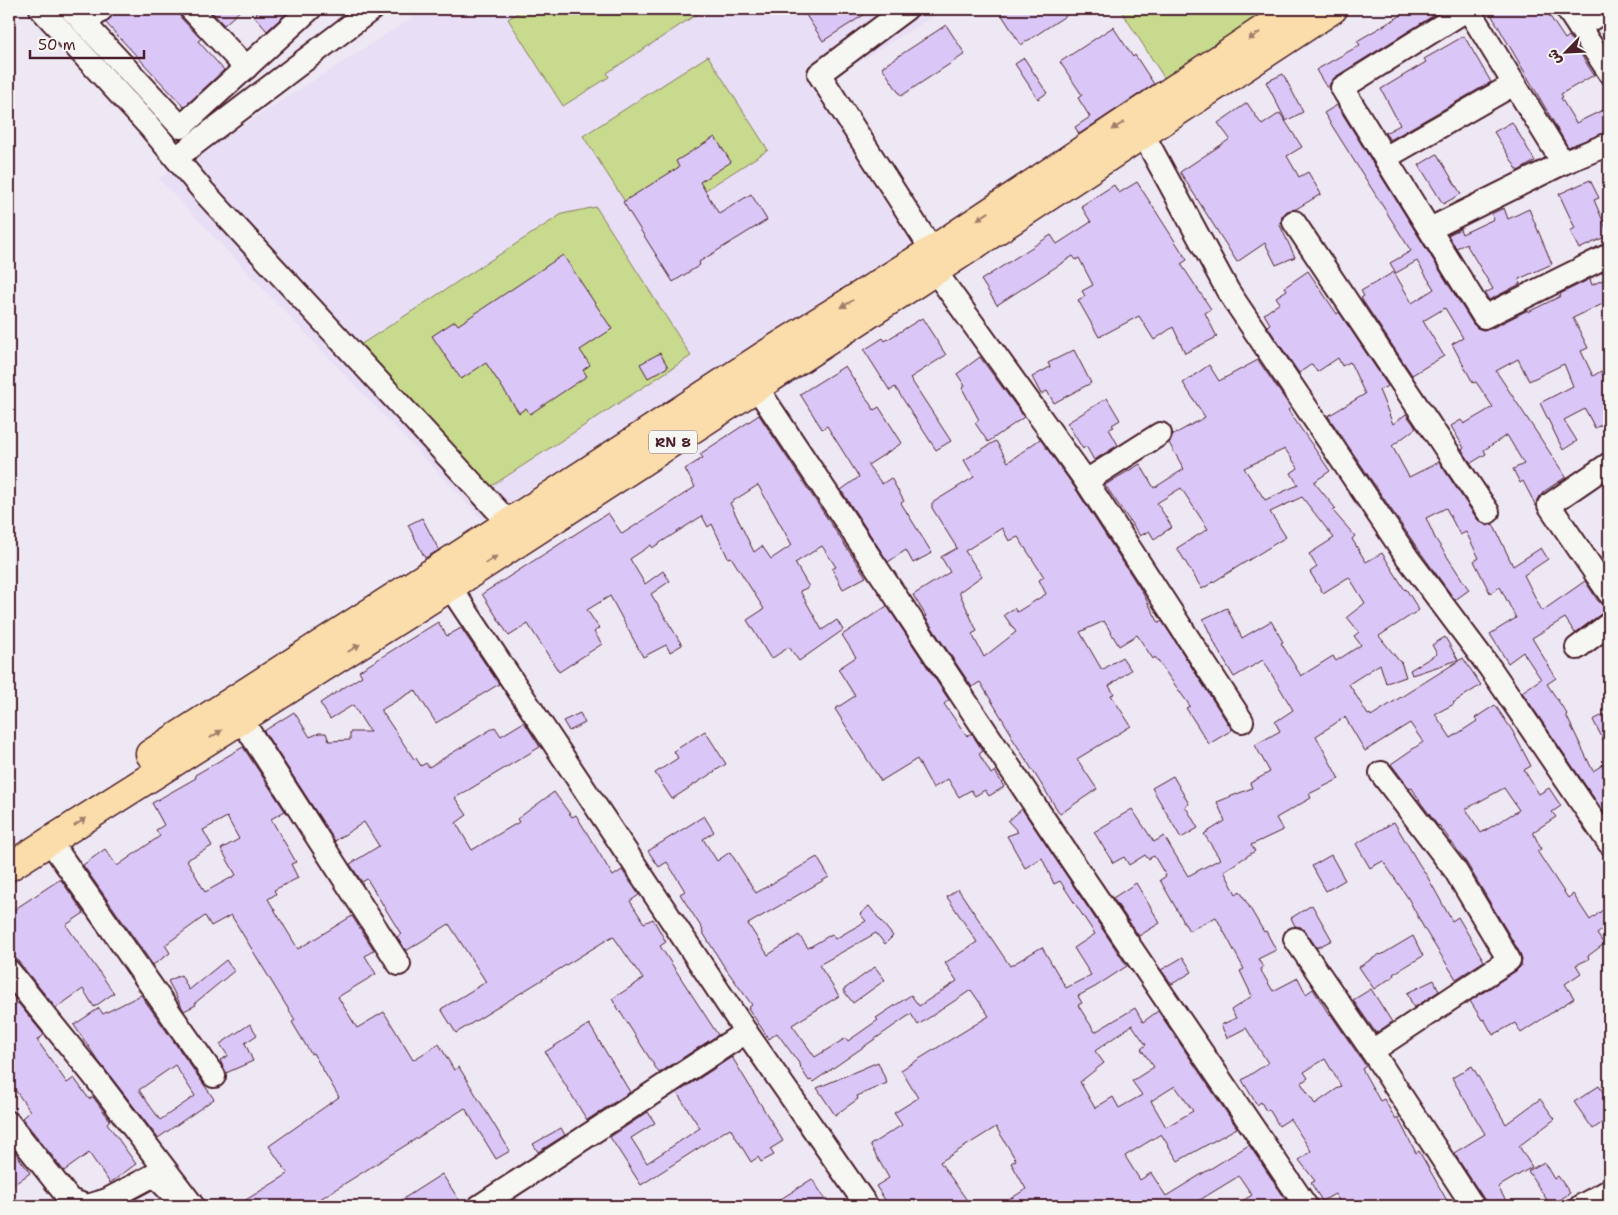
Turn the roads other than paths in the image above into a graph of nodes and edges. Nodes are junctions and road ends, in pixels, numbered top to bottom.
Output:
1 (41, 9) edge
2 (102, 9) edge
3 (190, 9) edge
4 (310, 9) edge
5 (372, 9) edge
6 (906, 9) edge
7 (1294, 9) edge
8 (1333, 9) edge
9 (1607, 9) edge
10 (78, 17) edge
11 (1573, 18) edge
12 (246, 68) junction
13 (1609, 72) edge
14 (1514, 84) junction
15 (1143, 134) junction
16 (1609, 144) edge
17 (176, 158) junction
18 (1384, 158) junction
19 (1563, 163) junction
20 (1294, 222) dead end
21 (1430, 229) junction
22 (1609, 255) edge
23 (934, 261) junction
24 (757, 388) junction
25 (1160, 434) dead end
26 (1609, 464) edge
27 (1086, 481) junction
28 (1488, 512) dead end
29 (509, 523) junction
30 (444, 578) junction
31 (1609, 591) edge
32 (1609, 624) edge
33 (1577, 648) dead end
34 (241, 719) junction
35 (1242, 721) dead end
36 (1380, 773) dead end
37 (50, 841) junction
38 (1609, 843) edge
39 (9, 845) edge
40 (9, 867) edge
41 (1295, 939) dead end
42 (399, 964) dead end
43 (9, 971) edge
44 (746, 1032) junction
45 (1372, 1051) junction
46 (214, 1076) dead end
47 (9, 1123) edge
48 (1609, 1191) edge
49 (69, 1203) edge
50 (1585, 1205) edge
51 (182, 1206) edge
52 (193, 1206) edge
53 (480, 1206) edge
54 (867, 1206) edge
55 (1306, 1206) edge
56 (1473, 1206) edge

1 - 17 street
2 - 10 street
3 - 12 street
4 - 12 street
5 - 17 street
6 - 23 street
7 -> 23 main road, RN 8
8 - 15 main road, RN 8
9 - 11 street
10 - 12 street
11 - 13 street
14 - 18 street
14 - 18 street
14 - 19 street
15 - 23 main road, RN 8
15 - 38 street
16 - 19 street
17 - 29 street
18 - 21 street
19 - 21 street
20 - 28 street
21 - 22 street
23 - 24 main road, RN 8
23 - 27 street
23 -> 29 main road, RN 8
30 -> 24 main road, RN 8
24 - 55 street
25 - 27 street
26 - 31 street
27 - 35 street
29 - 30 main road, RN 8
34 -> 30 main road, RN 8
30 - 39 main road, RN 8
30 - 44 street
32 - 33 street
37 -> 34 main road, RN 8
34 - 42 street
36 - 45 street
37 - 40 main road, RN 8
37 - 46 street
41 - 45 street
43 - 52 street
44 - 53 street
44 - 54 street
45 - 56 street
47 - 49 street
48 - 50 street
49 - 51 street

